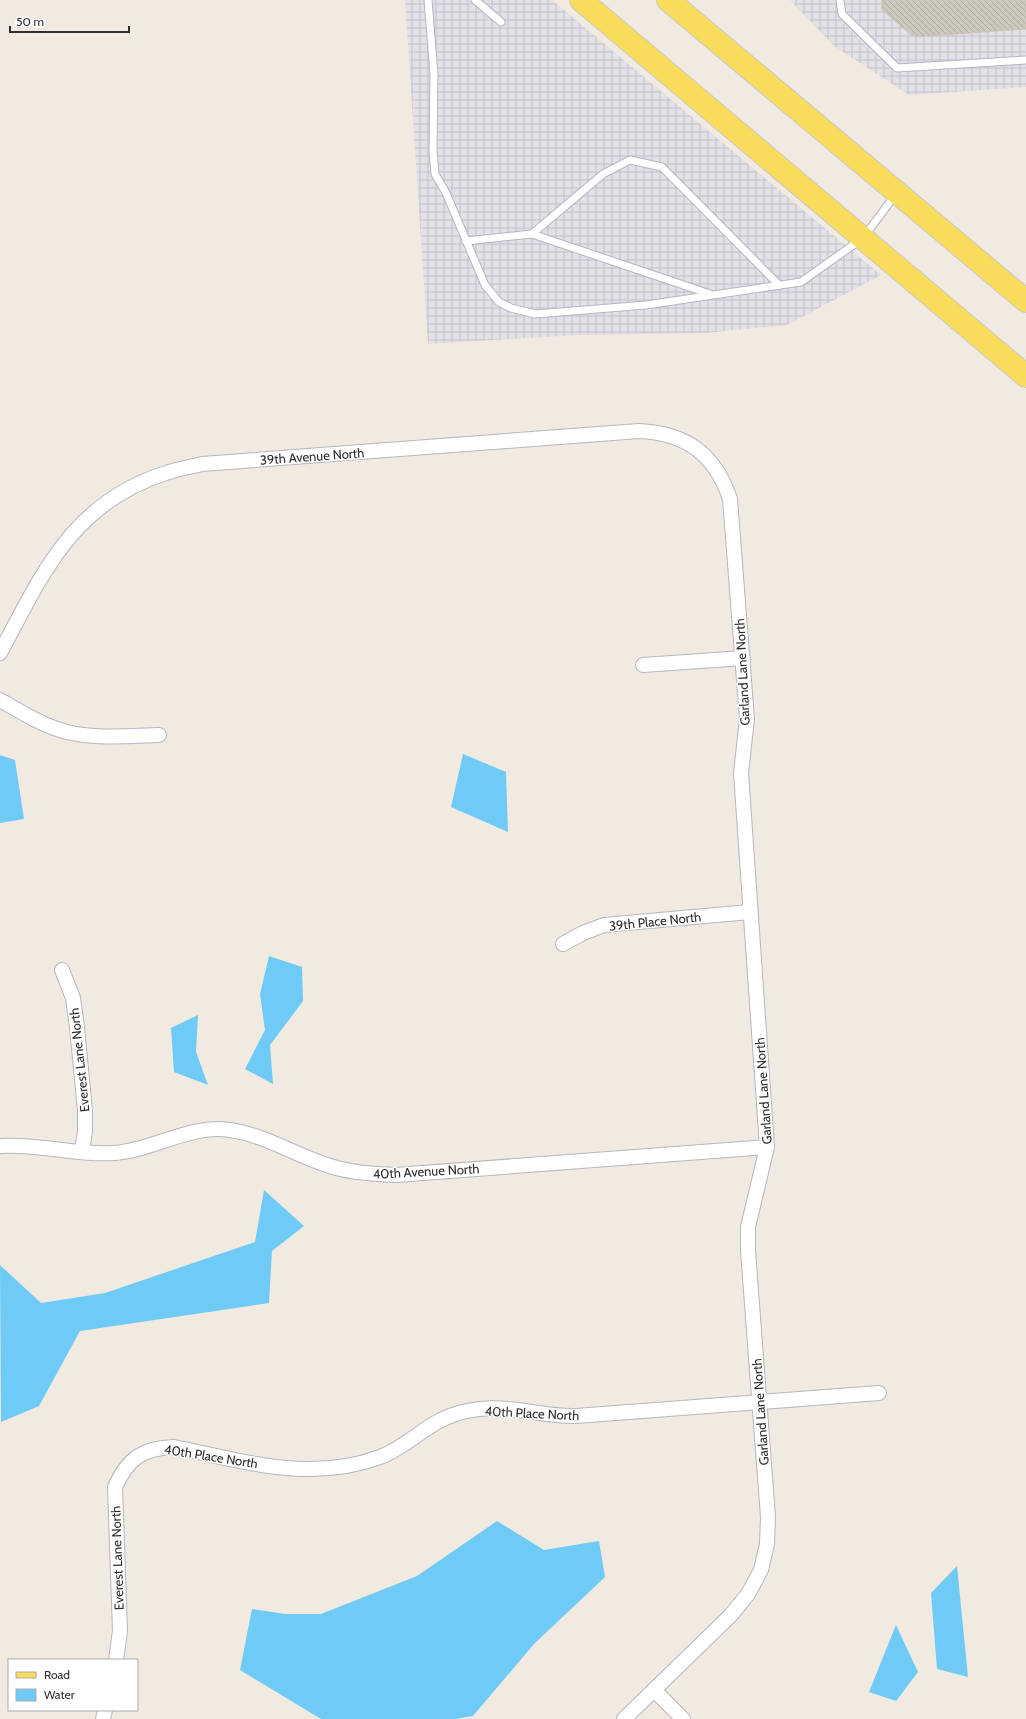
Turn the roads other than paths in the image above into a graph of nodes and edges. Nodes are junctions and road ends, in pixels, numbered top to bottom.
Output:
1 (428, 0) edge
2 (475, 0) edge
3 (581, 0) edge
4 (668, 0) edge
5 (840, 0) edge
6 (501, 22) dead end
7 (1026, 60) edge
8 (897, 193) junction
9 (532, 234) junction
10 (863, 238) junction
11 (466, 241) junction
12 (779, 285) junction
13 (712, 295) junction
14 (1026, 301) edge
15 (1026, 376) edge
16 (706, 455) joint
17 (0, 653) edge
18 (743, 658) junction
19 (643, 665) dead end
20 (0, 700) edge
21 (159, 735) dead end
22 (750, 912) junction
23 (563, 944) dead end
24 (62, 970) dead end
25 (0, 1146) edge
26 (767, 1147) junction
27 (82, 1152) junction
28 (879, 1393) dead end
29 (760, 1402) junction
30 (132, 1461) joint
31 (116, 1659) edge
32 (654, 1690) junction
33 (624, 1719) edge
34 (683, 1719) edge

1 - 11 lane
2 - 6 lane
3 - 10 main road
4 - 8 main road
5 - 7 lane
8 - 10 lane
8 - 14 main road
9 - 11 lane
9 - 12 lane
9 - 13 lane
10 - 12 lane
10 - 15 main road
11 - 13 lane
12 - 13 lane
16 - 17 street, 39th Avenue North
16 - 18 street, Garland Lane North
18 - 19 street
18 - 22 street, Garland Lane North
20 - 21 street
22 - 23 street, 39th Place North
22 - 26 street, Garland Lane North
24 - 27 street, Everest Lane North
25 - 27 street, 40th Avenue North
26 - 27 street, 40th Avenue North
26 - 29 street, Garland Lane North
28 - 29 street, 40th Place North
29 - 30 street, 40th Place North
29 - 32 street, Garland Lane North
30 - 31 street, Everest Lane North
32 - 33 street, Garland Lane North
32 - 34 street

